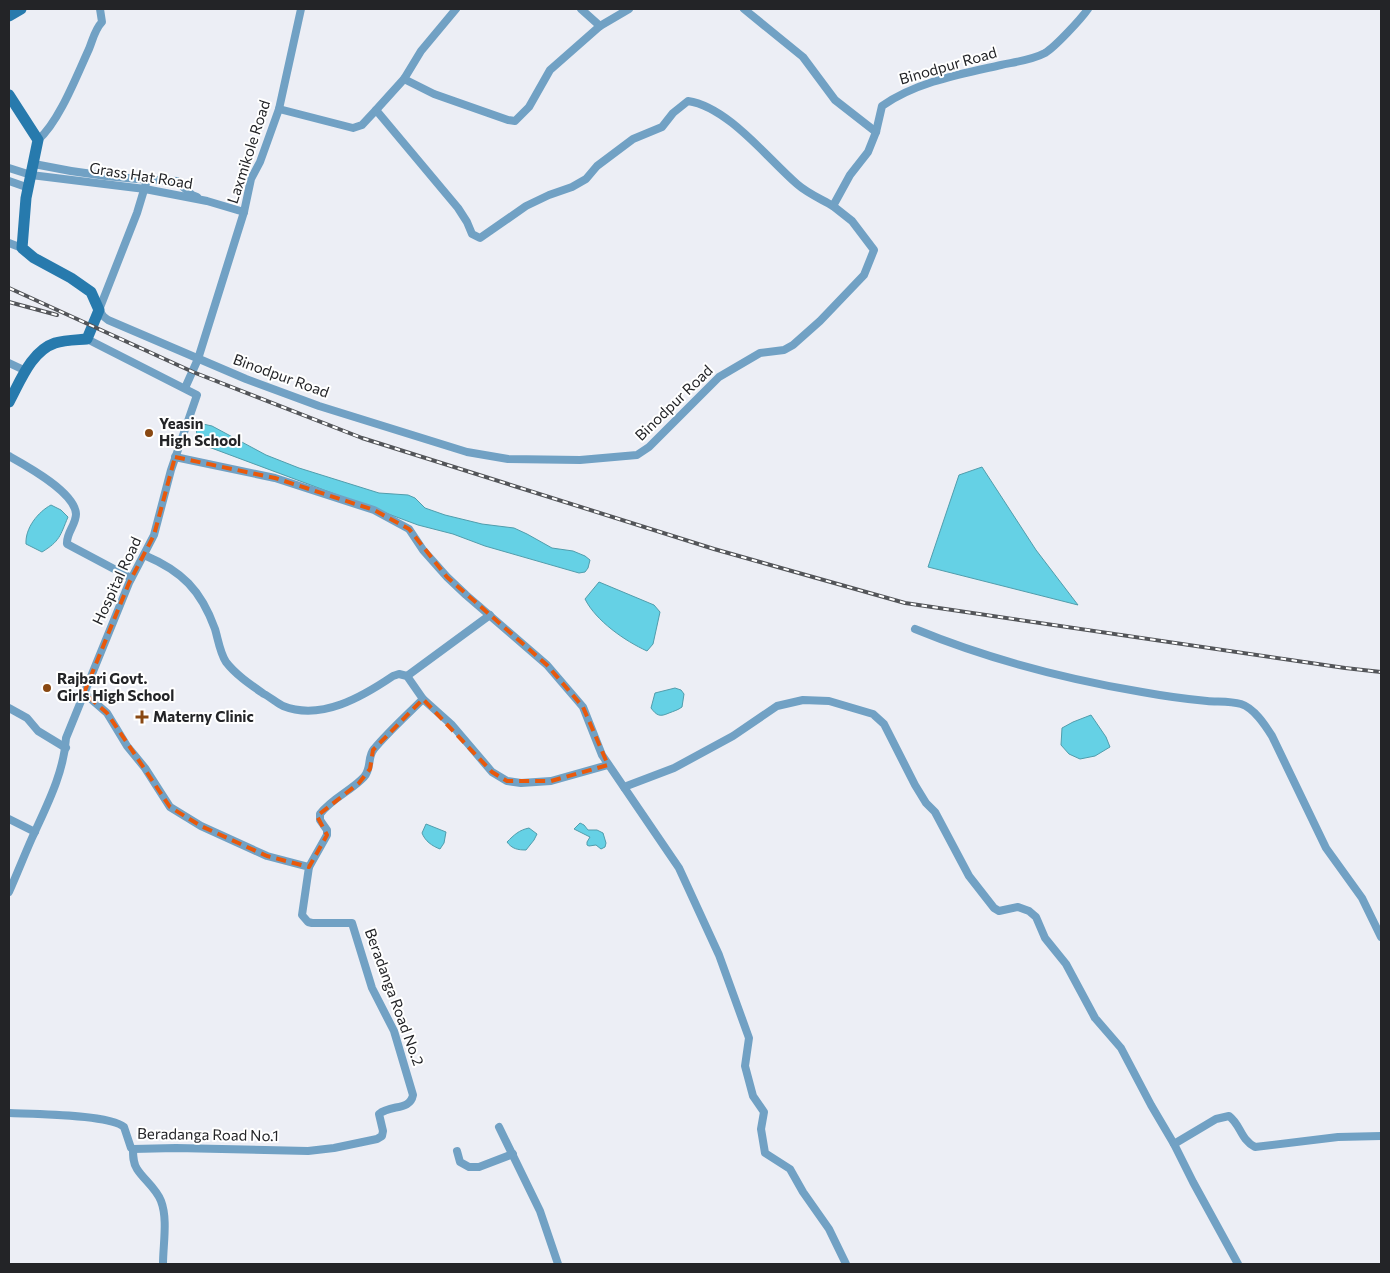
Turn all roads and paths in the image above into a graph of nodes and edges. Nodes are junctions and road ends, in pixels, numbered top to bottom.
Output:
1 (21, 9) edge
2 (100, 9) edge
3 (301, 9) edge
4 (456, 9) edge
5 (581, 9) edge
6 (629, 9) edge
7 (744, 9) edge
8 (1088, 9) edge
9 (9, 16) edge
10 (600, 26) junction
11 (404, 79) junction
12 (9, 95) edge
13 (279, 110) junction
14 (376, 110) junction
15 (876, 132) junction
16 (38, 140) junction
17 (9, 168) edge
18 (33, 170) junction
19 (147, 180) junction
20 (9, 181) edge
21 (28, 188) junction
22 (145, 189) junction
23 (207, 201) junction
24 (832, 206) junction
25 (244, 212) junction
26 (9, 242) edge
27 (22, 248) junction
28 (99, 310) junction
29 (86, 339) junction
30 (198, 359) junction
31 (9, 363) edge
32 (26, 371) junction
33 (185, 388) junction
34 (9, 402) edge
35 (9, 456) edge
36 (175, 457) junction
37 (144, 555) junction
38 (131, 578) junction
39 (490, 615) junction
40 (916, 629) dead end
41 (406, 676) junction
42 (84, 694) junction
43 (423, 699) junction
44 (9, 708) edge
45 (66, 748) junction
46 (608, 764) junction
47 (624, 787) junction
48 (9, 820) edge
49 (35, 832) junction
50 (309, 867) junction
51 (9, 892) edge
52 (1381, 937) edge
53 (9, 1113) edge
54 (498, 1126) dead end
55 (1381, 1136) edge
56 (1174, 1144) junction
57 (334, 1148) joint
58 (133, 1150) junction
59 (457, 1151) dead end
60 (512, 1154) junction
61 (163, 1264) edge
62 (558, 1264) edge
63 (846, 1264) edge
64 (1238, 1264) edge

1 - 9 street
2 - 16 street
3 - 13 street, Laxmikole Road
4 - 11 street
5 - 10 street
6 - 10 street
7 - 15 street
8 - 15 street, Binodpur Road
10 - 11 street
11 - 14 street
12 - 16 street
13 - 14 street
13 - 25 street, Laxmikole Road
14 - 24 street
15 - 24 street, Binodpur Road
16 - 18 street
17 - 18 street
18 - 19 street
18 - 21 street
18 - 22 street, Grass Hat Road
19 - 22 street
19 - 23 street
20 - 21 street
21 - 27 street
22 - 23 street, Grass Hat Road
22 - 28 street
23 - 25 street, Grass Hat Road
24 - 30 street, Binodpur Road
25 - 30 street, Laxmikole Road
26 - 27 street
27 - 28 street
28 - 29 street
28 - 30 street
29 - 32 street
29 - 33 street
30 - 33 street, Laxmikole Road
31 - 32 street
32 - 34 street
33 - 36 street, Hospital Road
35 - 38 street
36 - 37 street, Hospital Road
36 - 39 street
37 - 38 street, Hospital Road
37 - 41 street
38 - 42 street, Hospital Road
39 - 41 street
39 - 46 street
40 - 52 street
41 - 43 street
42 - 45 street, Hospital Road
42 - 50 street
43 - 46 street
43 - 50 street
44 - 45 street
45 - 49 street, Hospital Road
46 - 47 street
47 - 56 street
47 - 63 street
48 - 49 street
49 - 51 street, Hospital Road
50 - 57 street, Beradanga Road No.2
53 - 58 street, Beradanga Road No.1
54 - 60 street
55 - 56 street
56 - 64 street
57 - 58 street, Beradanga Road No.1
58 - 61 street
59 - 60 street
60 - 62 street

